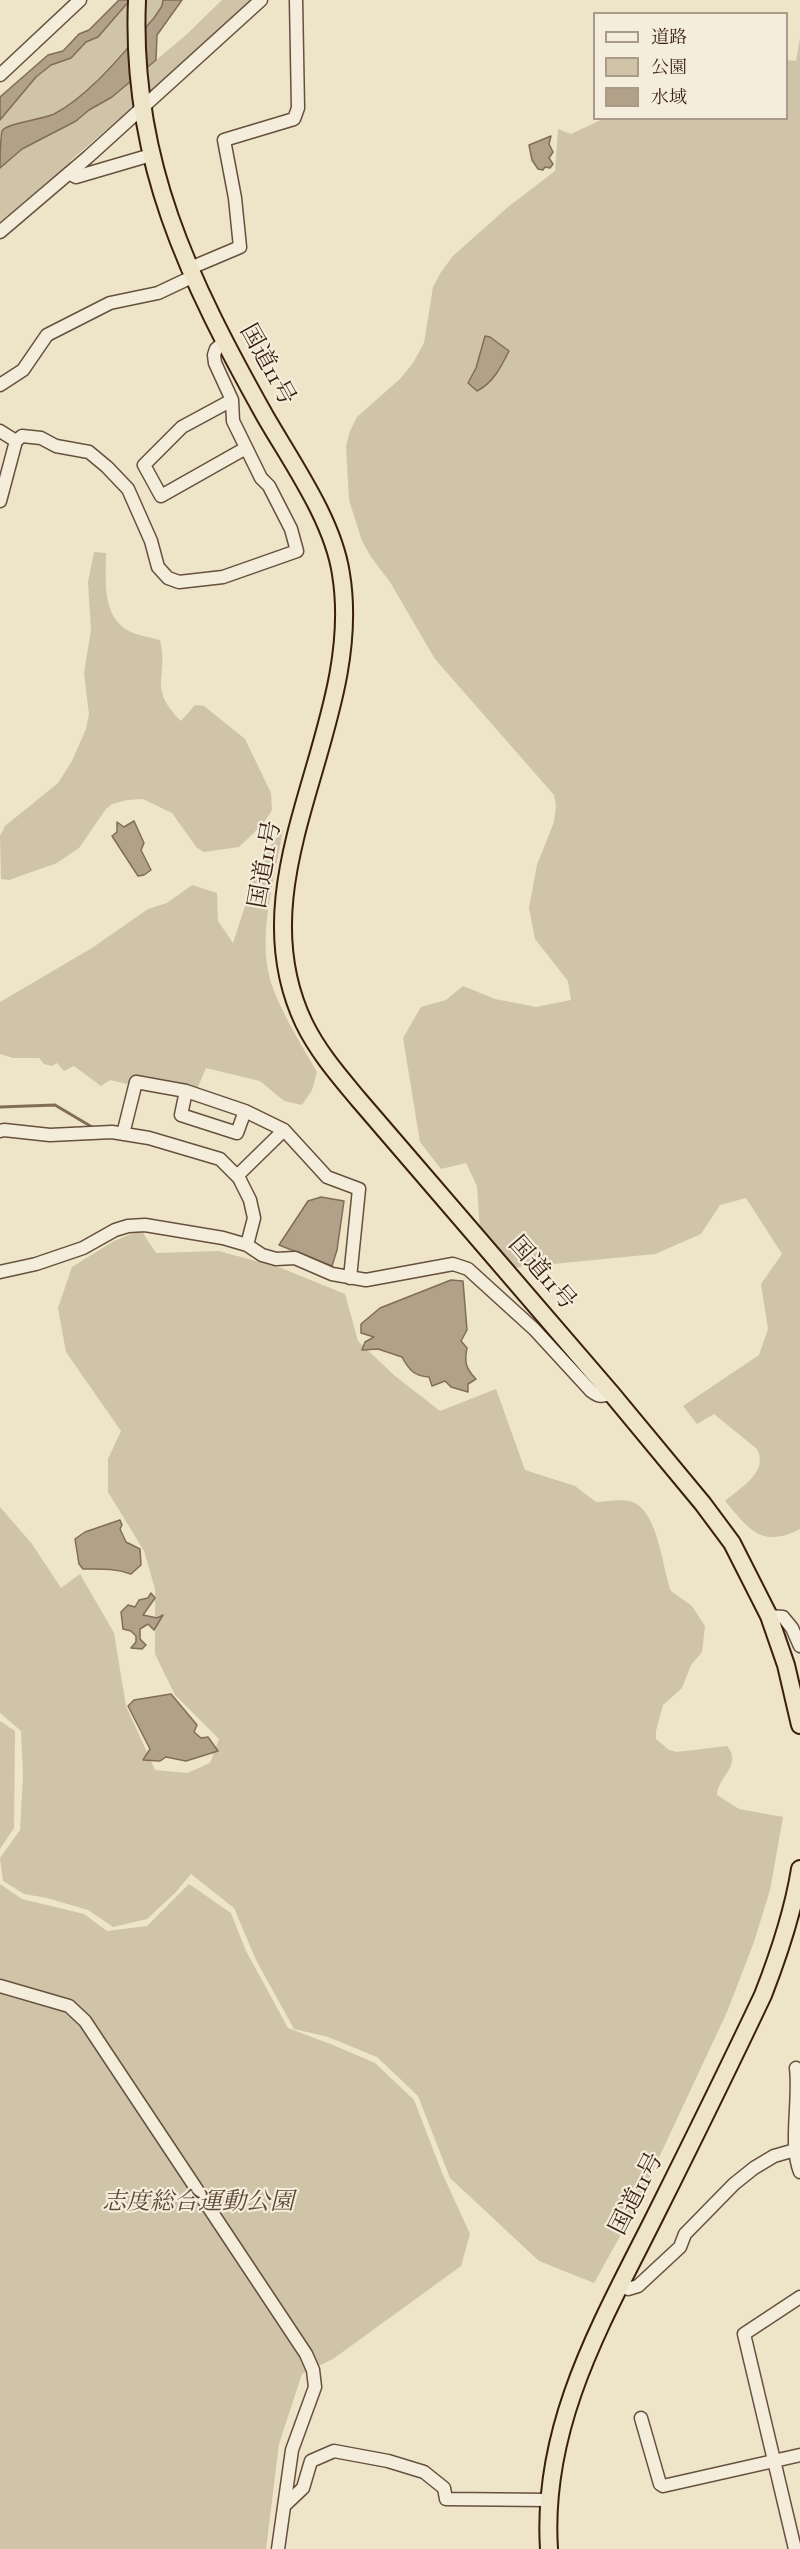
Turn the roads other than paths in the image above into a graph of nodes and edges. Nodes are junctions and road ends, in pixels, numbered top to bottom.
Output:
1 (80, 0) edge
2 (137, 0) edge
3 (261, 0) edge
4 (296, 0) edge
5 (0, 75) edge
6 (141, 104) junction
7 (151, 154) junction
8 (69, 173) junction
9 (0, 231) edge
10 (190, 273) junction
11 (224, 342) junction
12 (0, 385) edge
13 (232, 400) junction
14 (0, 431) edge
15 (16, 441) junction
16 (246, 448) junction
17 (0, 501) edge
18 (186, 1091) junction
19 (245, 1111) junction
20 (284, 1130) junction
21 (0, 1131) edge
22 (123, 1134) junction
23 (237, 1176) junction
24 (247, 1245) junction
25 (0, 1272) edge
26 (350, 1278) junction
27 (611, 1393) junction
28 (769, 1616) junction
29 (800, 1646) edge
30 (800, 1725) edge
31 (800, 1869) edge
32 (0, 1986) edge
33 (796, 2068) dead end
34 (795, 2150) junction
35 (800, 2172) edge
36 (620, 2286) junction
37 (800, 2297) edge
38 (641, 2418) dead end
39 (800, 2455) edge
40 (775, 2460) junction
41 (549, 2500) junction
42 (284, 2506) junction
43 (278, 2549) edge
44 (549, 2549) edge
45 (795, 2549) edge

1 - 5 street
2 - 6 highway, 国道11号
3 - 6 street
4 - 10 street
6 - 7 highway, 国道11号
6 - 8 street
7 - 8 street
7 - 10 highway, 国道11号
8 - 9 street
10 - 11 highway, 国道11号
10 - 12 street
11 - 13 street
11 - 27 highway, 国道11号
13 - 16 street
13 - 16 street
14 - 15 street
15 - 16 street
15 - 17 street
18 - 19 street
18 - 19 street
18 - 22 street
19 - 20 street
20 - 23 street
20 - 26 street
21 - 22 street
22 - 23 street
23 - 24 street
24 - 25 street
24 - 26 street
26 - 27 street
27 - 28 highway, 国道11号
28 - 29 street
28 - 30 highway, 国道11号
31 - 36 highway, 国道11号
32 - 42 street
33 - 34 street
34 - 35 street
34 - 36 street
36 - 41 highway, 国道11号
37 - 40 street
38 - 40 street
39 - 40 street
40 - 45 street
41 - 42 street
41 - 44 highway, 国道11号
42 - 43 street

